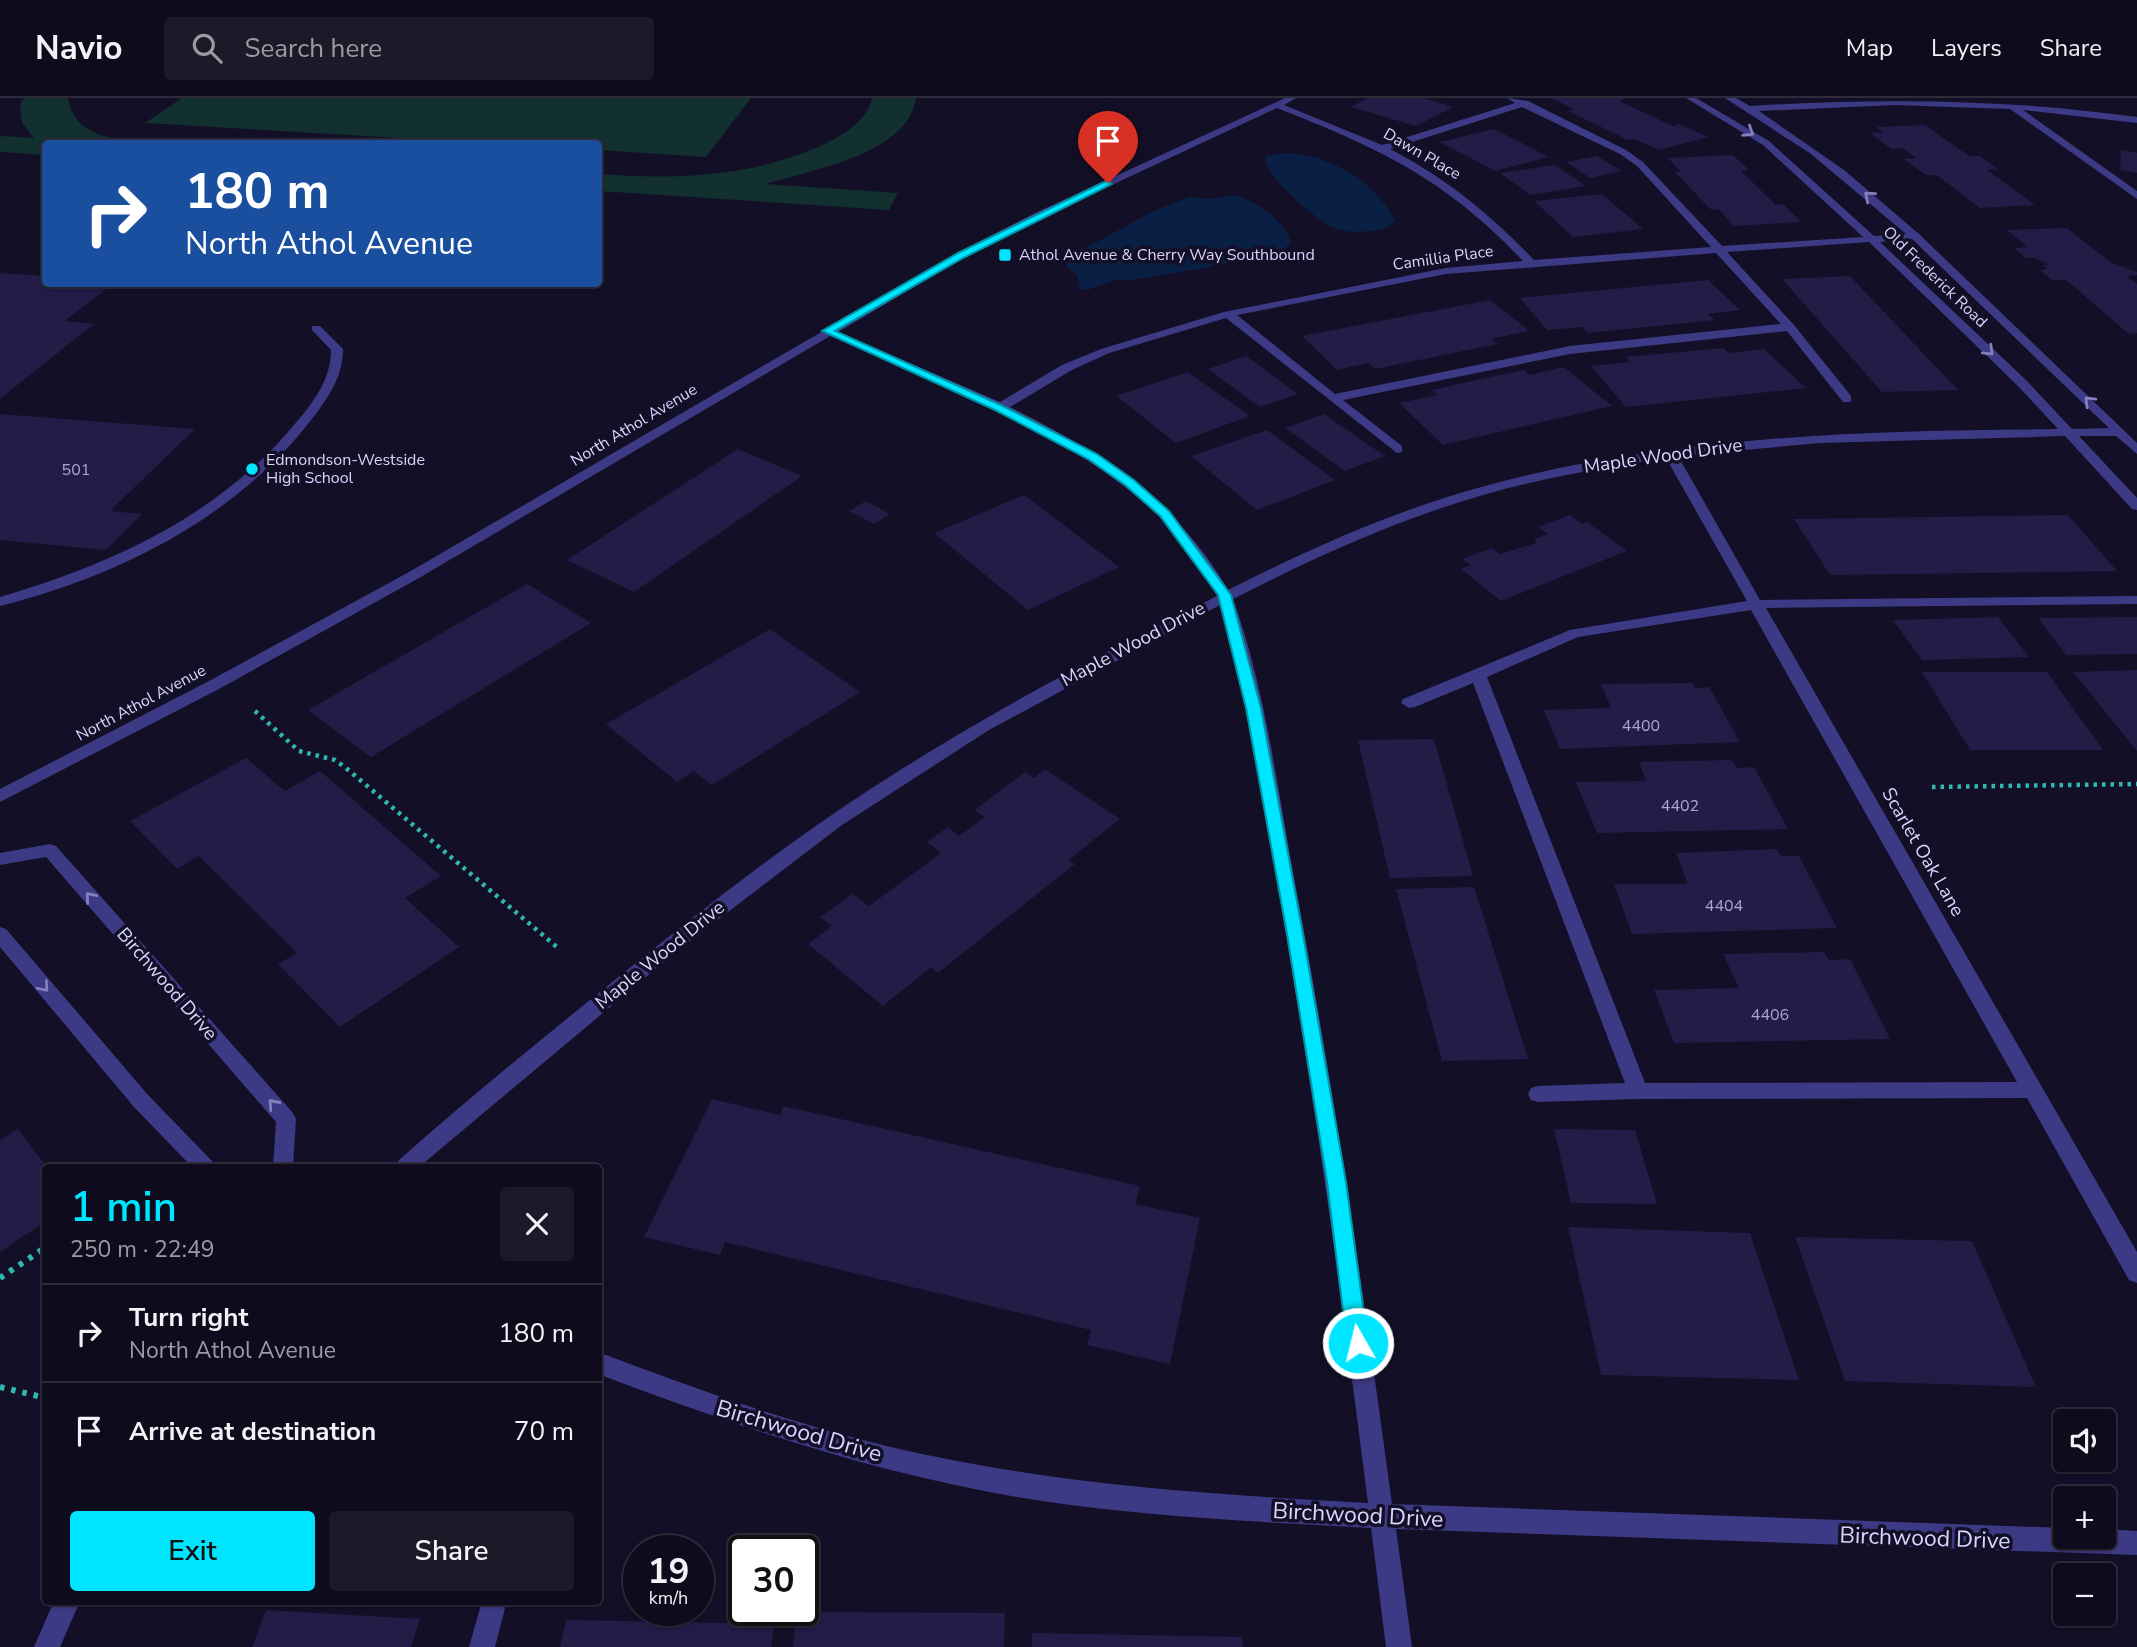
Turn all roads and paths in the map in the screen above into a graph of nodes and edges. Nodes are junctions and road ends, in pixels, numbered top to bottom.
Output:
1 (1292, 98) edge
2 (1511, 98) edge
3 (1690, 98) edge
4 (1729, 98) edge
5 (1970, 101) edge
6 (1525, 103) junction
7 (1276, 106) junction
8 (2012, 106) junction
9 (1751, 109) junction
10 (1720, 114) junction
11 (2137, 120) edge
12 (1384, 148) junction
13 (2137, 197) edge
14 (1914, 236) junction
15 (1872, 237) junction
16 (1720, 248) junction
17 (1531, 263) junction
18 (1228, 314) junction
19 (1790, 327) junction
20 (316, 328) dead end
21 (827, 331) junction
22 (1333, 398) junction
23 (1847, 399) dead end
24 (999, 408) junction
25 (2067, 432) junction
26 (2119, 432) junction
27 (1396, 449) dead end
28 (2137, 450) edge
29 (1670, 452) junction
30 (2137, 506) edge
31 (1224, 595) junction
32 (2134, 600) dead end
33 (0, 602) edge
34 (1759, 604) junction
35 (1478, 676) junction
36 (1409, 703) dead end
37 (254, 710) dead end
38 (2137, 784) edge
39 (1932, 787) dead end
40 (0, 796) edge
41 (0, 859) edge
42 (0, 934) edge
43 (557, 947) dead end
44 (2033, 1090) junction
45 (1638, 1091) junction
46 (1538, 1094) dead end
47 (202, 1164) edge
48 (283, 1164) edge
49 (409, 1164) edge
50 (42, 1250) edge
51 (2137, 1273) edge
52 (0, 1278) edge
53 (602, 1364) edge
54 (0, 1387) edge
55 (42, 1397) edge
56 (1380, 1516) junction
57 (2137, 1543) edge
58 (65, 1605) edge
59 (492, 1608) dead end
60 (47, 1647) edge
61 (482, 1647) edge
62 (1399, 1647) edge

1 - 7 street, North Athol Avenue
2 - 6 street
3 - 10 street, Old Frederick Road
4 - 9 street, Old Frederick Road
5 - 8 street
5 - 9 street
6 - 12 street
6 - 16 street
7 - 12 street, Dawn Place
7 - 21 street, North Athol Avenue
8 - 11 street
8 - 13 street
9 - 10 street
14 -> 9 street, Old Frederick Road
10 -> 15 street, Old Frederick Road
12 - 17 street, Dawn Place
14 - 15 street, Camillia Place
26 -> 14 street, Old Frederick Road
15 - 16 street, Camillia Place
15 -> 25 street, Old Frederick Road
16 - 17 street, Camillia Place
16 - 19 street
17 - 18 street, Camillia Place
18 - 22 street
18 - 24 street, Camillia Place
19 - 22 street
19 - 23 street
20 - 33 street
21 - 24 street
21 - 40 street, North Athol Avenue
22 - 27 street
24 - 31 street
25 - 26 street, Maple Wood Drive
25 - 29 street, Maple Wood Drive
25 - 30 street, Old Frederick Road
26 - 28 street, Old Frederick Road
29 - 31 street, Maple Wood Drive
29 - 34 street, Scarlet Oak Lane
31 - 49 street, Maple Wood Drive
31 - 56 street
32 - 34 street
34 - 35 street
34 - 44 street, Scarlet Oak Lane
35 - 36 street
35 - 45 street
37 - 43 path
38 - 39 path
48 -> 41 street, Birchwood Drive
42 -> 47 street
44 - 45 street
44 - 51 street, Scarlet Oak Lane
45 - 46 street
50 - 52 path
53 - 56 street, Birchwood Drive
54 - 55 path
56 - 57 street, Birchwood Drive
56 - 62 street
58 - 60 street
59 - 61 street

